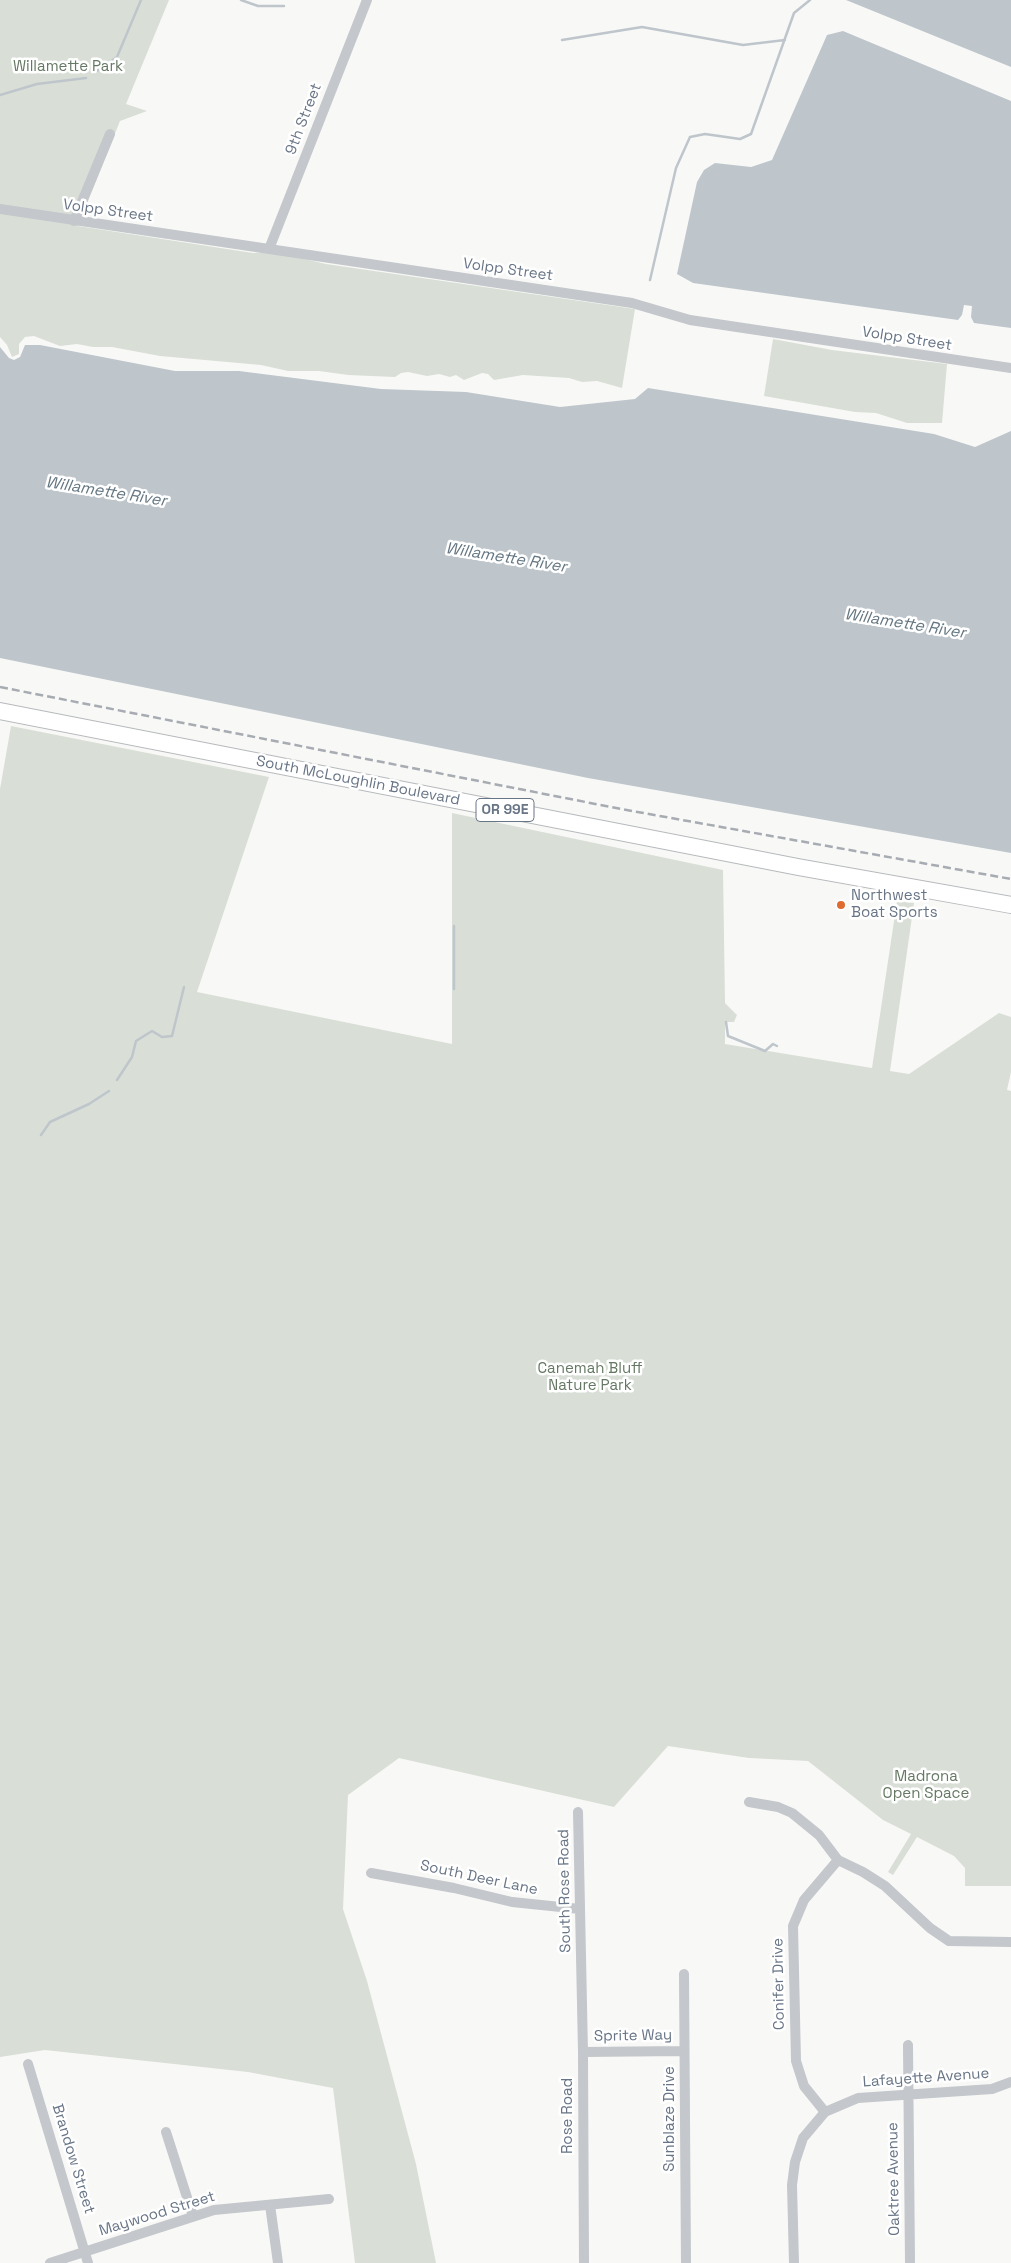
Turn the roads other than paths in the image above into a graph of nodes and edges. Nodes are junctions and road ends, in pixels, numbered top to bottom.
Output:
1 (367, 0) edge
2 (110, 134) dead end
3 (0, 209) edge
4 (74, 221) junction
5 (270, 249) junction
6 (1011, 368) edge
7 (0, 711) edge
8 (1011, 905) edge
9 (749, 1802) dead end
10 (578, 1812) dead end
11 (838, 1860) junction
12 (371, 1873) dead end
13 (580, 1909) junction
14 (1011, 1942) edge
15 (581, 1970) joint
16 (684, 1974) dead end
17 (908, 2045) dead end
18 (684, 2051) junction
19 (583, 2052) junction
20 (28, 2064) dead end
21 (1011, 2082) edge
22 (909, 2094) junction
23 (825, 2112) junction
24 (166, 2132) dead end
25 (329, 2199) dead end
26 (270, 2205) junction
27 (193, 2216) junction
28 (85, 2252) junction
29 (50, 2263) edge
30 (88, 2263) edge
31 (278, 2263) edge
32 (584, 2263) edge
33 (686, 2263) edge
34 (794, 2263) edge
35 (910, 2263) edge

1 - 5 street, 9th Street
2 - 4 street
3 - 4 street, Volpp Street
4 - 5 street, Volpp Street
5 - 6 street, Volpp Street
7 - 8 highway, South McLoughlin Boulevard / OR 99E
9 - 11 street
10 - 13 street, South Rose Road
11 - 14 street
11 - 23 street, Conifer Drive
12 - 13 street, South Deer Lane
13 - 15 street, South Rose Road
15 - 19 street, Rose Road
16 - 18 street, Sunblaze Drive
17 - 22 street, Oaktree Avenue
18 - 19 street, Sprite Way
18 - 33 street, Sunblaze Drive
19 - 32 street, Rose Road
20 - 28 street, Brandow Street
21 - 22 street, Lafayette Avenue
22 - 23 street, Lafayette Avenue
22 - 35 street, Oaktree Avenue
23 - 34 street, Lafayette Avenue
24 - 27 street
25 - 26 street, Maywood Street
26 - 27 street, Maywood Street
26 - 31 street
27 - 28 street, Maywood Street
28 - 29 street, Maywood Street
28 - 30 street, Brandow Street

